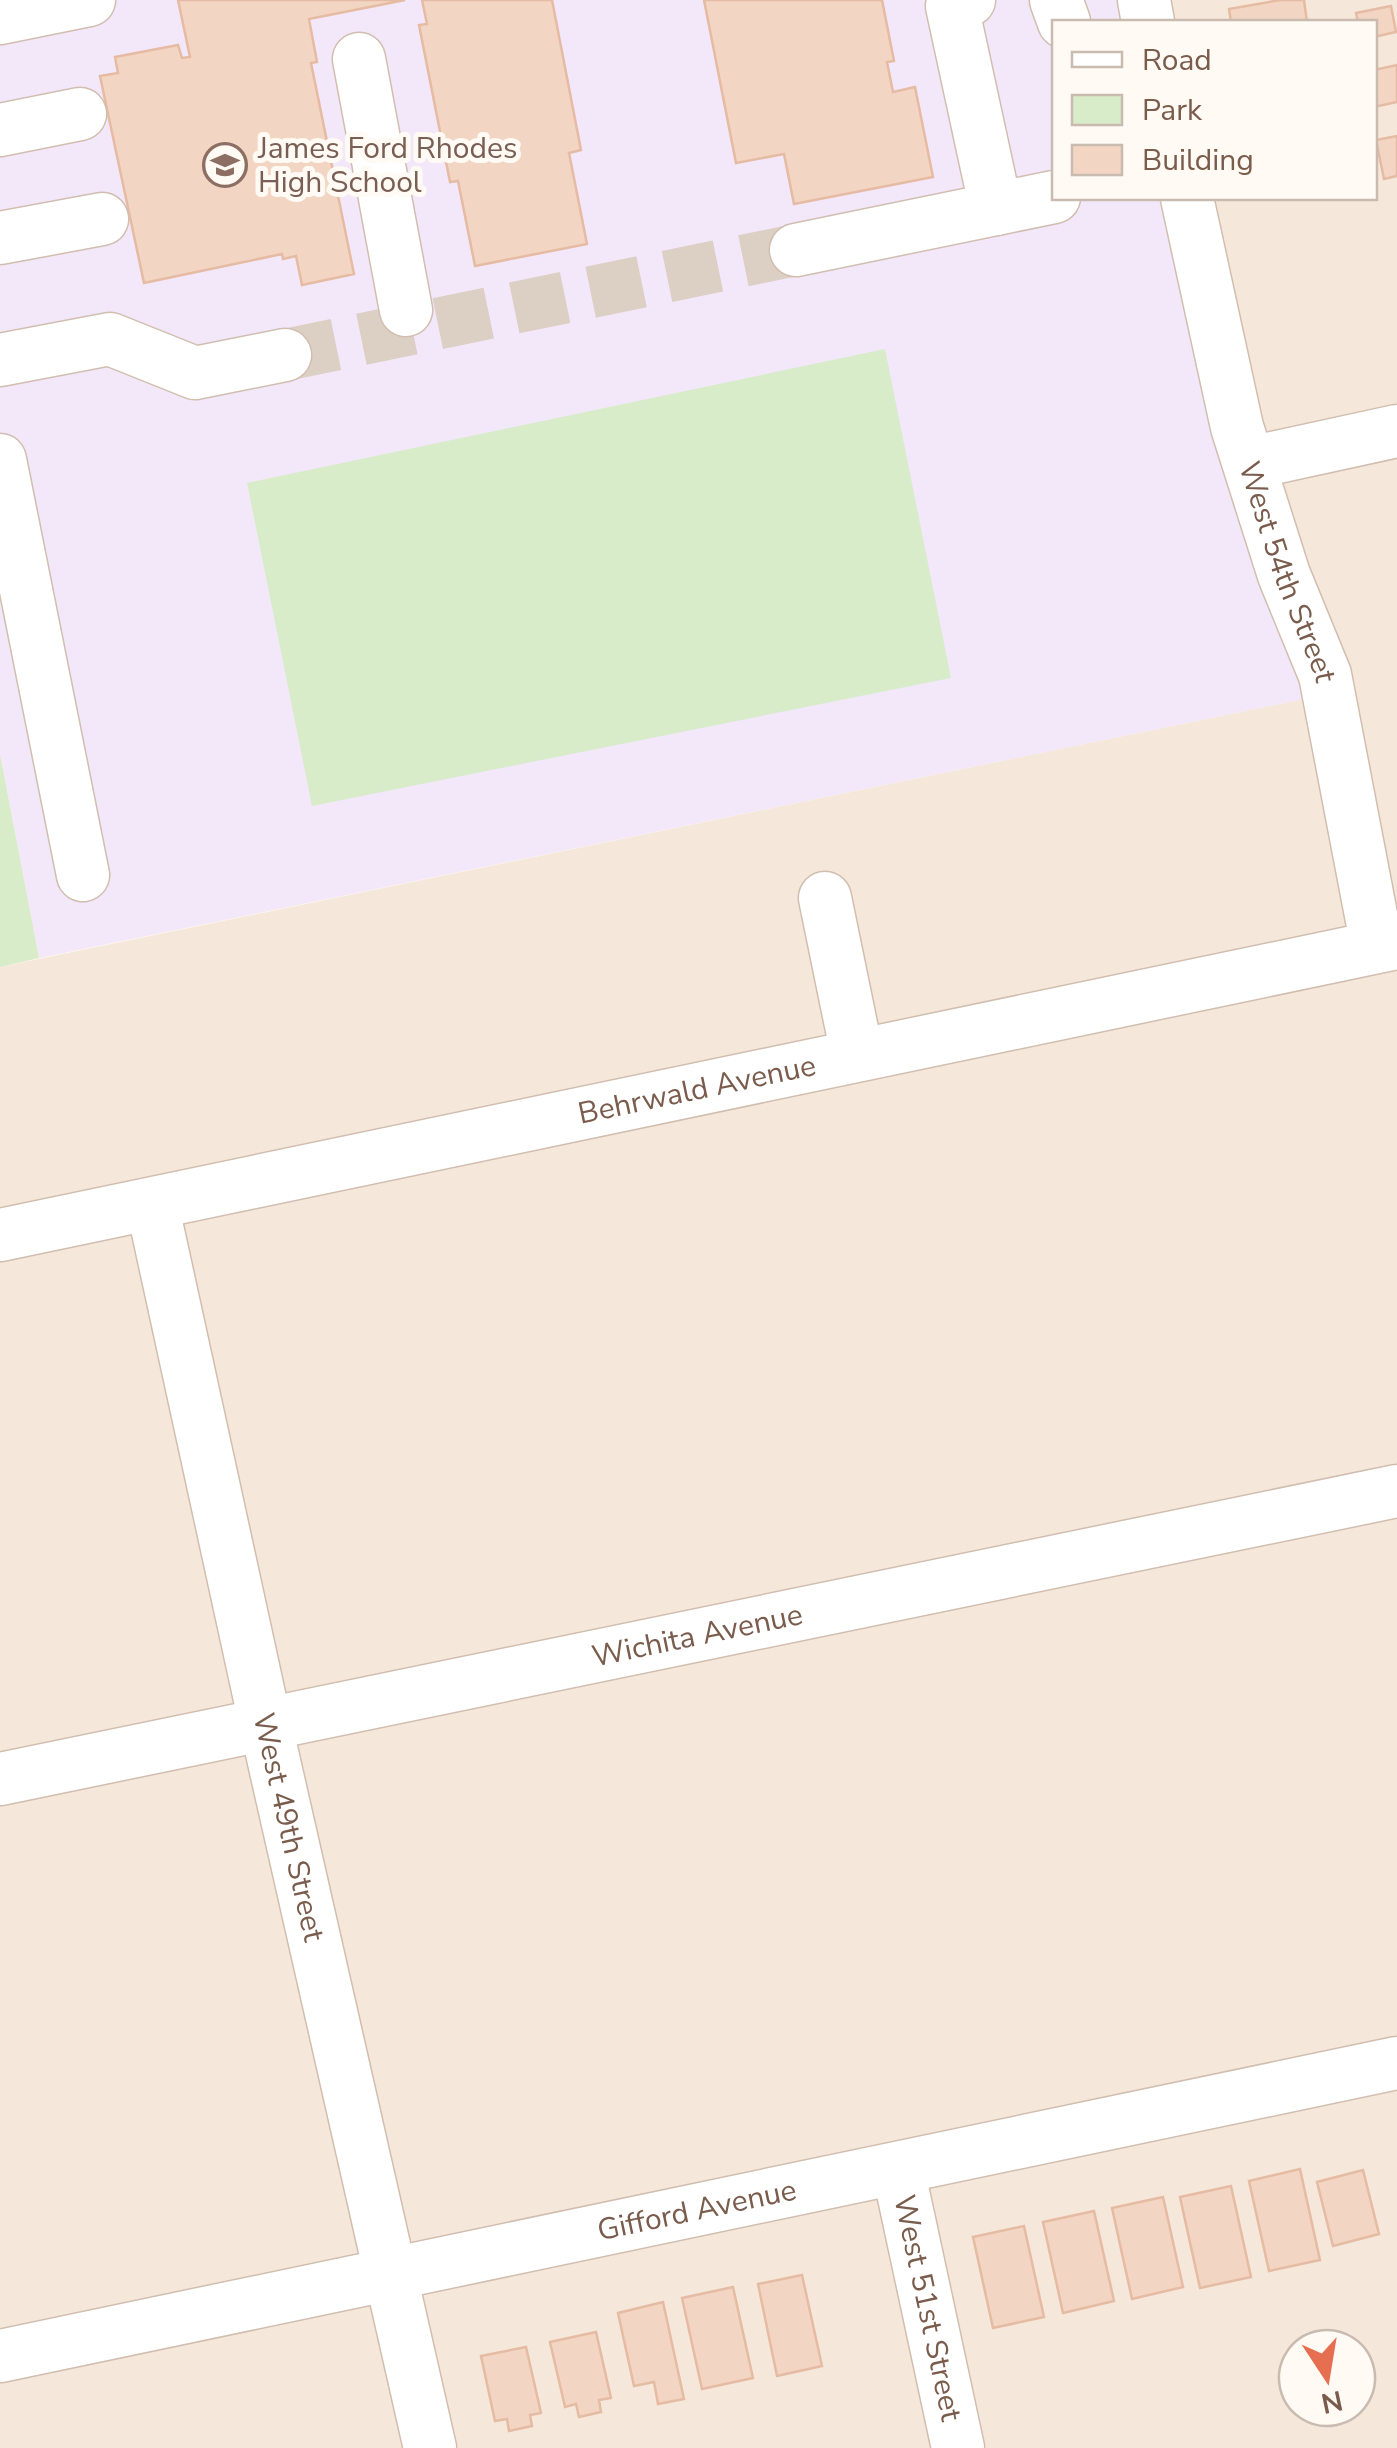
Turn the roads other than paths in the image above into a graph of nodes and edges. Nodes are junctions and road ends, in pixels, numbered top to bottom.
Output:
1 (89, 0) edge
2 (969, 0) edge
3 (0, 18) edge
4 (360, 59) dead end
5 (80, 114) dead end
6 (0, 130) edge
7 (1052, 197) edge
8 (1187, 200) edge
9 (996, 209) junction
10 (102, 219) dead end
11 (0, 238) edge
12 (796, 250) tunnel mouth
13 (406, 310) dead end
14 (285, 355) tunnel mouth
15 (0, 360) edge
16 (1397, 431) edge
17 (0, 460) edge
18 (1250, 464) junction
19 (83, 875) dead end
20 (825, 898) dead end
21 (1387, 944) edge
22 (856, 1054) junction
23 (152, 1204) junction
24 (0, 1235) edge
25 (1397, 1491) edge
26 (265, 1722) junction
27 (0, 1778) edge
28 (1397, 2063) edge
29 (898, 2169) junction
30 (392, 2274) junction
31 (0, 2356) edge
32 (430, 2448) edge
33 (958, 2448) edge

1 - 3 street
2 - 9 street
4 - 13 street
5 - 6 street
7 - 9 street
8 - 18 street, West 54th Street
9 - 12 street
10 - 11 street
14 - 15 street
16 - 18 street
17 - 19 street
18 - 21 street, West 54th Street
20 - 22 street
21 - 22 street, Behrwald Avenue
22 - 23 street, Behrwald Avenue
23 - 24 street, Behrwald Avenue
23 - 26 street, West 49th Street
25 - 26 street, Wichita Avenue
26 - 27 street, Wichita Avenue
26 - 30 street, West 49th Street
28 - 29 street, Gifford Avenue
29 - 30 street, Gifford Avenue
29 - 33 street, West 51st Street
30 - 31 street, Gifford Avenue
30 - 32 street, West 49th Street

